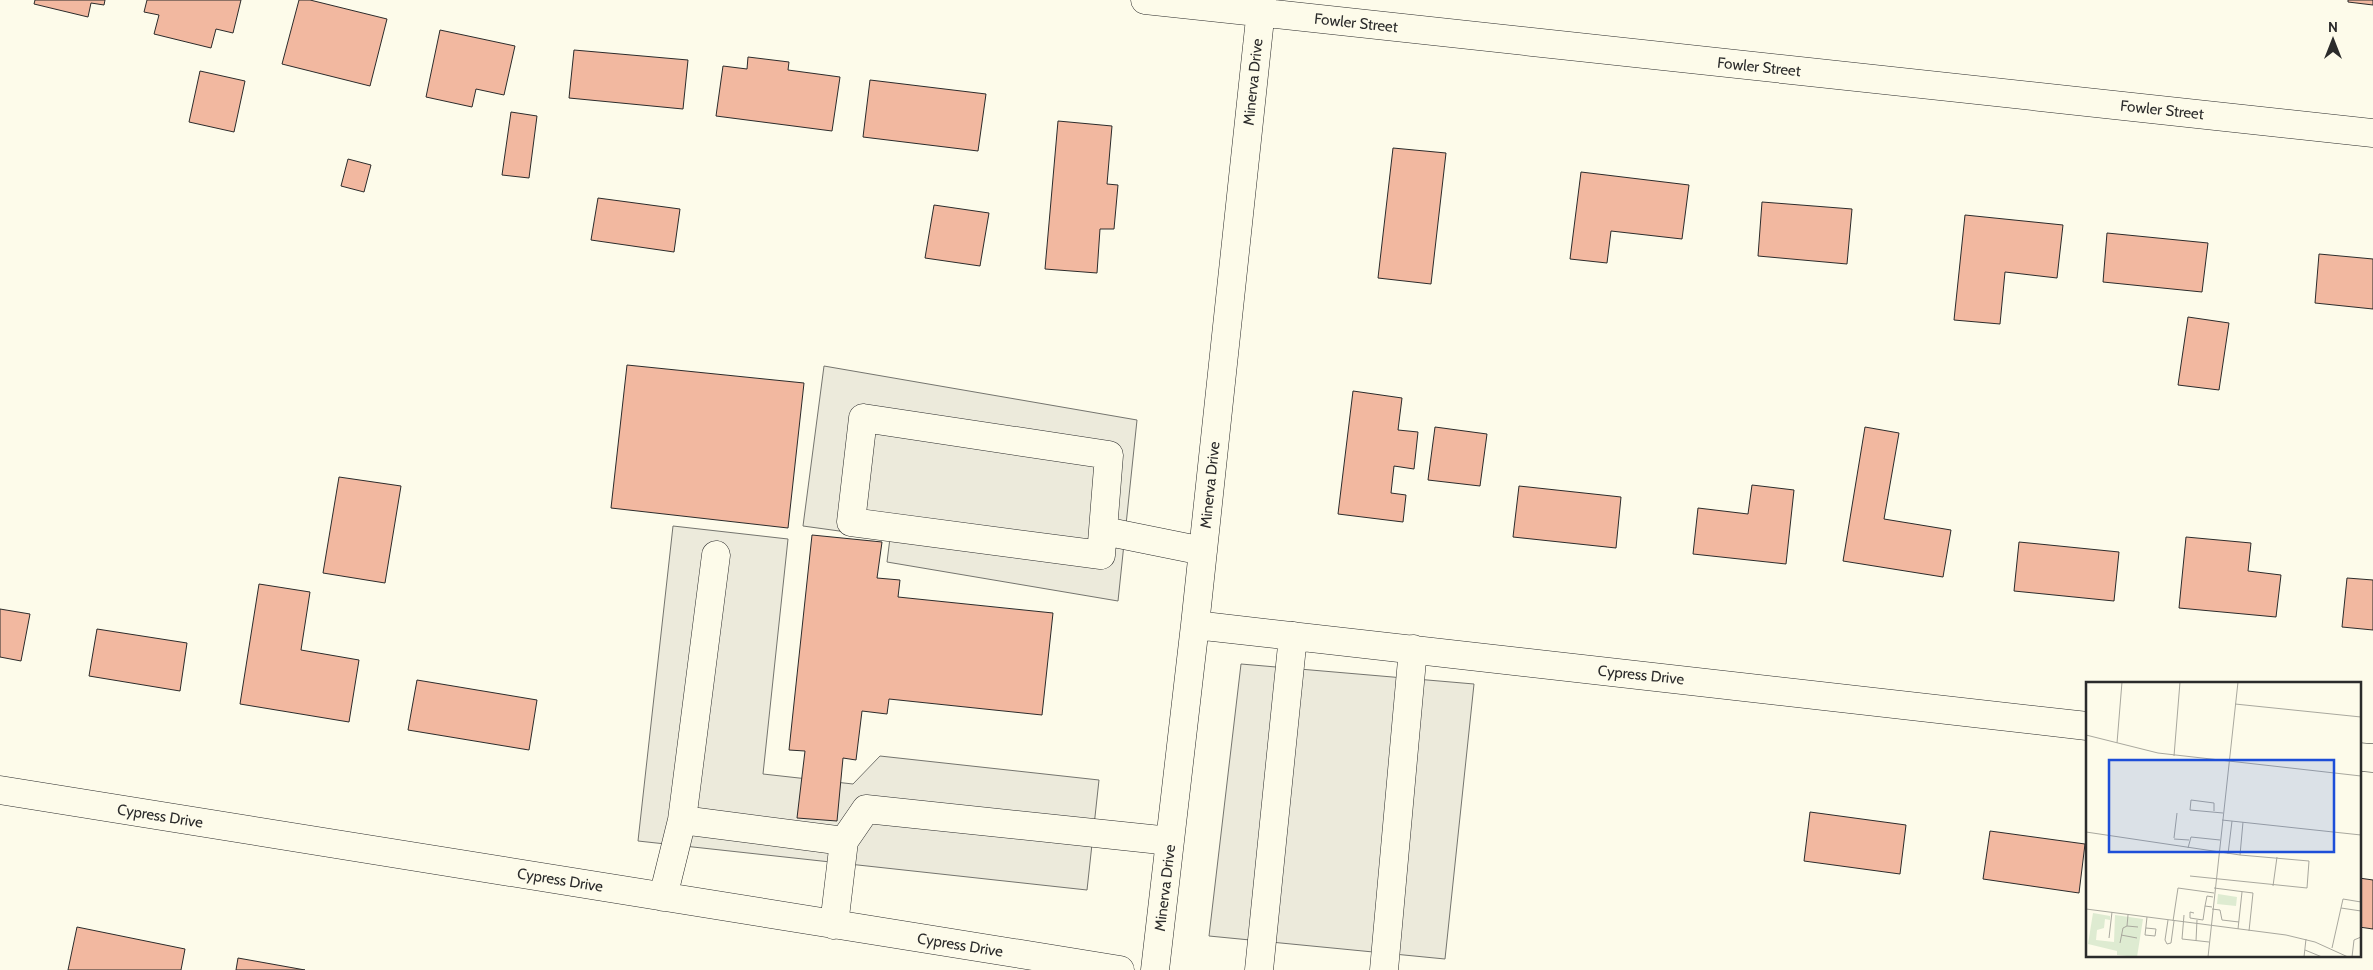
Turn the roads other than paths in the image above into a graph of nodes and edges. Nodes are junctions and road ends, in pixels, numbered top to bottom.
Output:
1 (1145, 0) edge
2 (1261, 6) edge
3 (2373, 133) edge
4 (1104, 531) junction
5 (1203, 551) junction
6 (716, 555) dead end
7 (1195, 625) junction
8 (1293, 636) junction
9 (1413, 650) junction
10 (2086, 726) edge
11 (2360, 757) edge
12 (2373, 758) edge
13 (0, 790) edge
14 (682, 820) junction
15 (844, 841) junction
16 (1170, 841) junction
17 (663, 897) junction
18 (834, 924) junction
19 (1120, 970) edge
20 (1155, 970) edge
21 (1259, 970) edge
22 (1384, 970) edge

1 - 2 street, Fowler Street
2 - 3 street, Fowler Street
2 - 5 street, Minerva Drive
4 - 4 street
4 - 5 street
5 - 7 street, Minerva Drive
6 - 14 street
7 - 8 street, Cypress Drive
7 - 16 street, Minerva Drive
8 - 9 street, Cypress Drive
8 - 21 street
9 - 10 street, Cypress Drive
9 - 22 street
11 - 12 street
13 - 17 street, Cypress Drive
14 - 15 street
14 - 17 street
15 - 16 street
15 - 18 street
16 - 20 street, Minerva Drive
17 - 18 street, Cypress Drive
18 - 19 street, Cypress Drive

